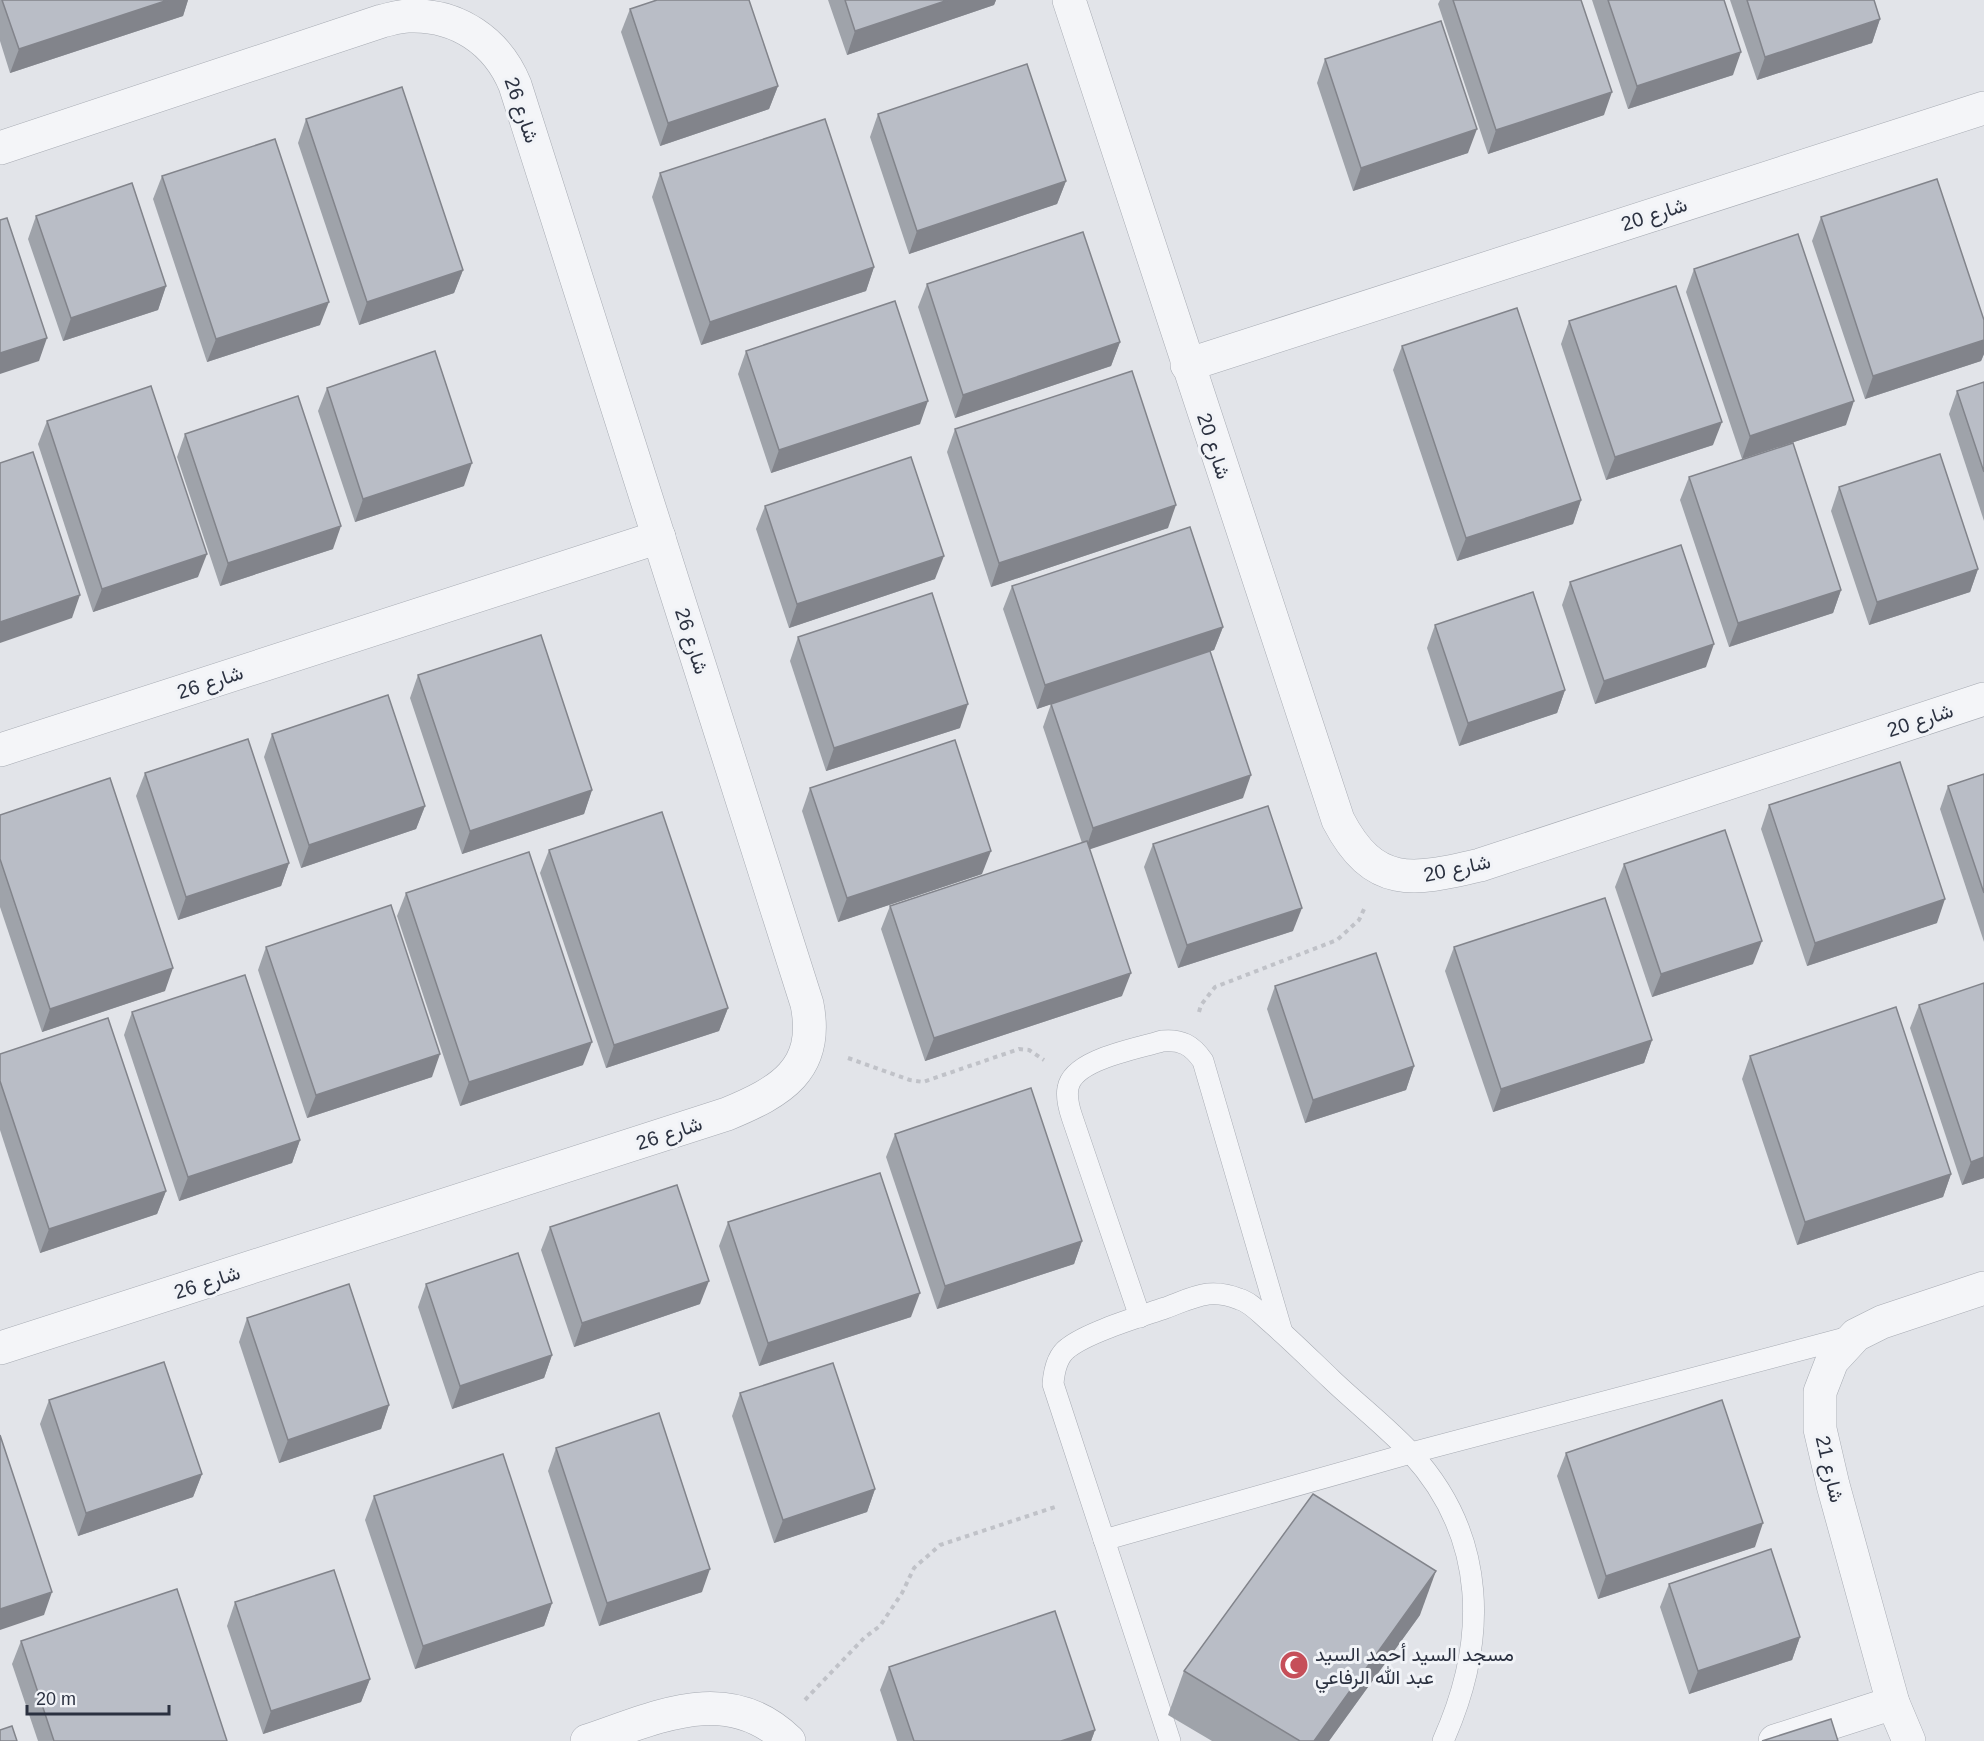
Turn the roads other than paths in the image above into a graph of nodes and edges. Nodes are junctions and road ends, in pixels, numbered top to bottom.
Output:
1 (1069, 0) edge
2 (1984, 108) edge
3 (0, 148) edge
4 (1187, 365) junction
5 (659, 537) junction
6 (1984, 699) edge
7 (0, 750) edge
8 (1984, 1288) edge
9 (1140, 1317) junction
10 (1282, 1332) junction
11 (1857, 1335) junction
12 (0, 1348) edge
13 (1411, 1454) junction
14 (1104, 1540) junction
15 (1893, 1703) junction
16 (783, 1735) edge
17 (587, 1741) edge
18 (1170, 1741) edge
19 (1443, 1741) edge
20 (1775, 1741) edge
21 (1909, 1741) edge

1 - 4 street, شارع 20
2 - 4 street, شارع 20
3 - 5 street, شارع 26
4 - 6 street, شارع 20
5 - 7 street, شارع 26
5 - 12 street, شارع 26
8 - 11 street, شارع 21
9 - 10 lane
9 - 10 lane
9 - 14 lane
10 - 13 lane
11 - 13 lane
11 - 15 street, شارع 21
13 - 14 lane
13 - 19 lane
14 - 18 lane
15 - 20 street
15 - 21 street, شارع 21
16 - 17 street

